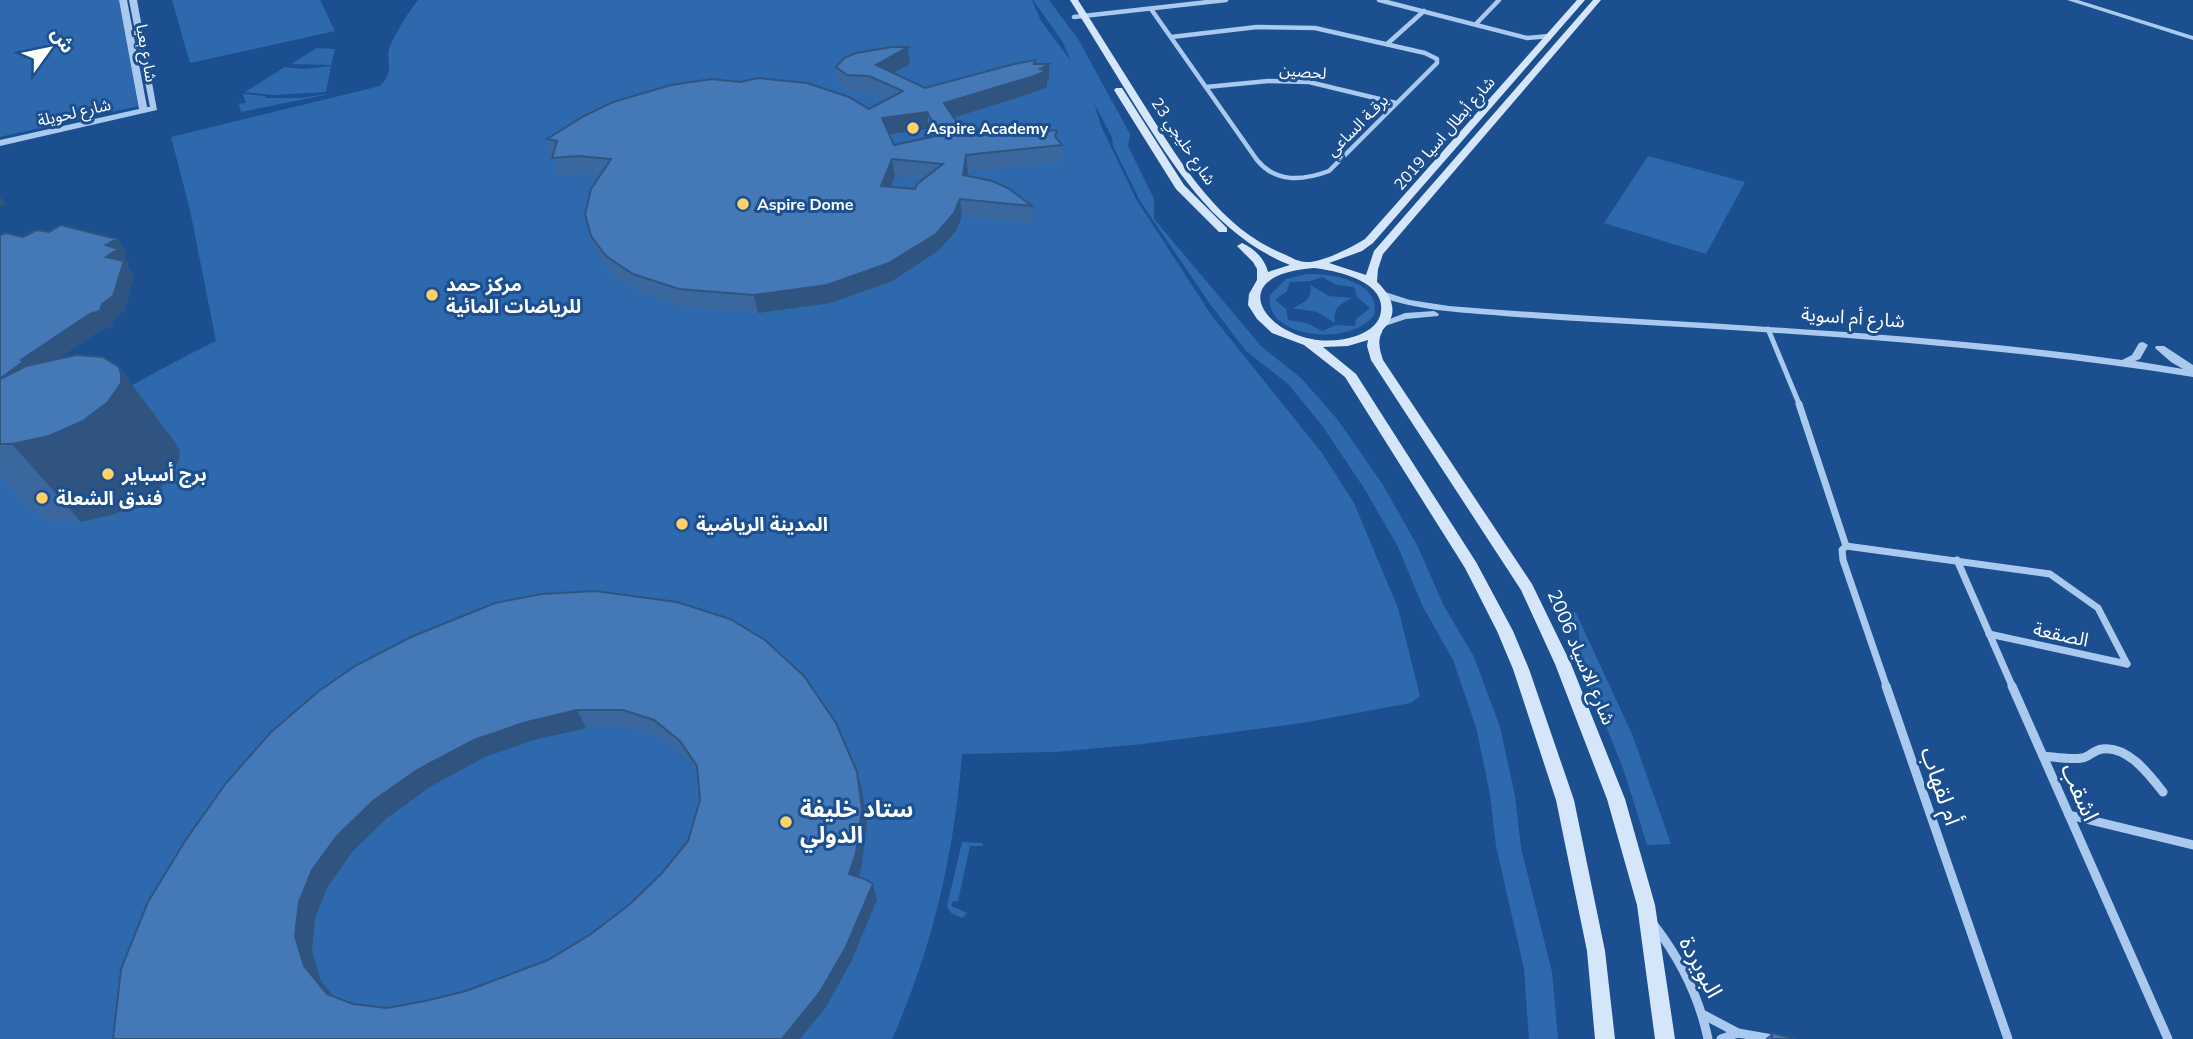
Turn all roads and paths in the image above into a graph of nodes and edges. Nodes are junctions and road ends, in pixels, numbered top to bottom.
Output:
1 (123, 0) edge
2 (133, 0) edge
3 (1064, 0) edge
4 (1074, 0) edge
5 (1226, 0) edge
6 (1380, 0) edge
7 (1499, 0) edge
8 (1581, 0) edge
9 (1597, 0) edge
10 (2071, 0) edge
11 (2087, 0) edge
12 (1151, 9) junction
13 (1424, 11) junction
14 (1079, 16) junction
15 (1476, 24) junction
16 (2193, 35) edge
17 (1550, 36) junction
18 (1171, 37) junction
19 (1527, 38) junction
20 (1387, 44) junction
21 (1538, 48) junction
22 (1206, 87) junction
23 (1396, 103) junction
24 (154, 106) joint
25 (143, 108) junction
26 (1155, 139) junction
27 (0, 141) edge
28 (1308, 265) junction
29 (1262, 280) junction
30 (1371, 283) junction
31 (1382, 294) junction
32 (1508, 315) junction
33 (1379, 327) junction
34 (1768, 329) junction
35 (1307, 341) junction
36 (2143, 345) dead end
37 (2160, 348) dead end
38 (2124, 363) junction
39 (2193, 372) edge
40 (1846, 546) junction
41 (1957, 560) junction
42 (1989, 634) junction
43 (2043, 756) junction
44 (2163, 792) dead end
45 (2069, 815) junction
46 (2193, 845) edge
47 (1648, 918) junction
48 (1704, 1015) junction
49 (1738, 1032) junction
50 (1605, 1039) edge
51 (1665, 1039) edge
52 (1708, 1039) edge
53 (1721, 1039) edge
54 (1772, 1039) edge
55 (2008, 1039) edge
56 (2168, 1039) edge

1 - 25 street, شارع بعيا
2 - 24 street, شارع بعيا
3 - 14 main road, شارع خليجي 23
4 - 14 main road, شارع خليجي 23
5 - 12 street
6 - 13 street
7 - 15 street
8 - 17 main road, شارع أبطال اسيا 2019
9 - 30 main road, شارع أبطال اسيا 2019
10 - 16 street
11 - 16 street
12 - 14 street
12 - 18 street, برقـة الساعي
13 - 15 street
13 - 20 street
14 - 26 main road, شارع خليجي 23
15 - 19 street
17 - 19 street
17 - 21 main road, شارع أبطال اسيا 2019
18 - 20 street, برقـة الساعي
18 - 22 street, برقـة الساعي
19 - 21 street
20 - 23 street, برقـة الساعي
21 - 28 main road, شارع أبطال اسيا 2019
22 - 23 street, لحصين
22 - 23 street, برقـة الساعي
24 - 25 street, شارع لحويلة
25 - 27 street, شارع لحويلة
26 - 28 main road, شارع خليجي 23
26 - 29 main road, شارع خليجي 23
28 - 29 main road
28 - 30 main road
29 - 35 main road
30 - 31 main road
31 - 32 street, شارع أم اسوية
31 - 33 main road
32 - 33 street, شارع أم اسوية
32 - 34 street, شارع أم اسوية
33 - 35 main road
33 - 47 main road, شارع الاسياد 2006
34 - 38 street, شارع أم اسوية
34 - 40 street, أم لقهاب
35 - 50 main road
36 - 38 street
37 - 39 street
38 - 39 street, شارع أم اسوية
40 - 41 street
40 - 55 street, أم لقهاب
41 - 42 street, اشقب
41 - 42 street, الصقعة
42 - 43 street, اشقب
43 - 44 street
43 - 45 street, اشقب
45 - 46 street
45 - 56 street, اشقب
47 - 48 street, البويردة
47 - 51 main road, شارع الاسياد 2006
48 - 49 street
48 - 52 street, البويردة
49 - 53 street
49 - 54 street

